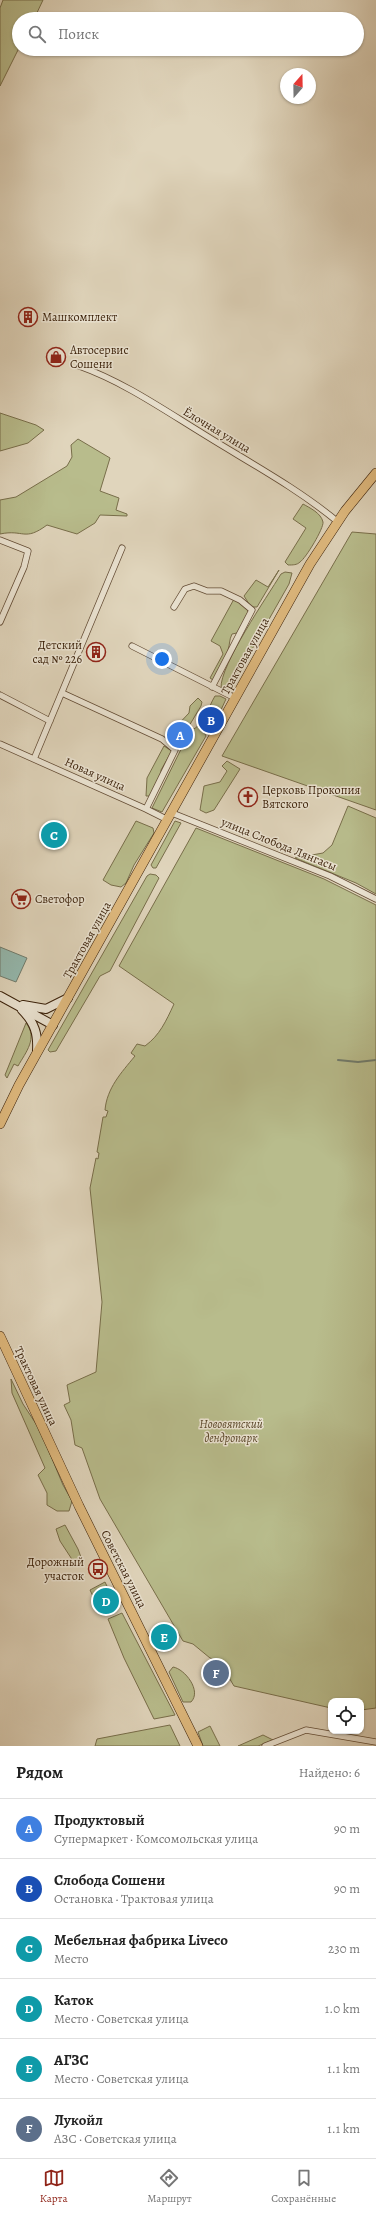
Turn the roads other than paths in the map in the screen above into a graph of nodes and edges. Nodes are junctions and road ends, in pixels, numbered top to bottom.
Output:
1 (79, 366) dead end
2 (376, 473) edge
3 (338, 522) junction
4 (0, 540) edge
5 (122, 548) dead end
6 (174, 607) dead end
7 (0, 622) edge
8 (132, 646) dead end
9 (212, 687) junction
10 (62, 693) junction
11 (0, 695) edge
12 (235, 698) junction
13 (50, 721) junction
14 (0, 744) edge
15 (34, 759) junction
16 (146, 809) junction
17 (170, 816) junction
18 (376, 899) edge
19 (0, 996) edge
20 (69, 997) junction
21 (14, 1003) junction
22 (53, 1025) junction
23 (38, 1051) junction
24 (0, 1124) edge
25 (0, 1336) edge
26 (51, 1447) joint
27 (376, 1742) edge
28 (198, 1746) edge
29 (266, 1746) edge

1 - 3 street, Ёлочная улица
2 - 3 main road, Трактовая улица
3 - 12 main road, Трактовая улица
4 - 7 street
5 - 10 street
6 - 9 street
8 - 9 street
9 - 12 street
10 - 13 street
10 - 16 street
11 - 13 street
12 - 17 main road, Трактовая улица
13 - 15 street
14 - 15 street, Новая улица
15 - 16 street, Новая улица
16 - 17 street, Новая улица
17 - 18 street, улица Слобода Лянгасы
17 - 20 main road, Трактовая улица
19 - 21 main road
20 - 21 main road
20 - 22 main road, Трактовая улица
21 - 22 main road
21 - 23 main road
22 - 23 main road
23 - 24 main road
25 - 26 main road, Трактовая улица
26 - 28 main road, Советская улица
27 - 29 street

